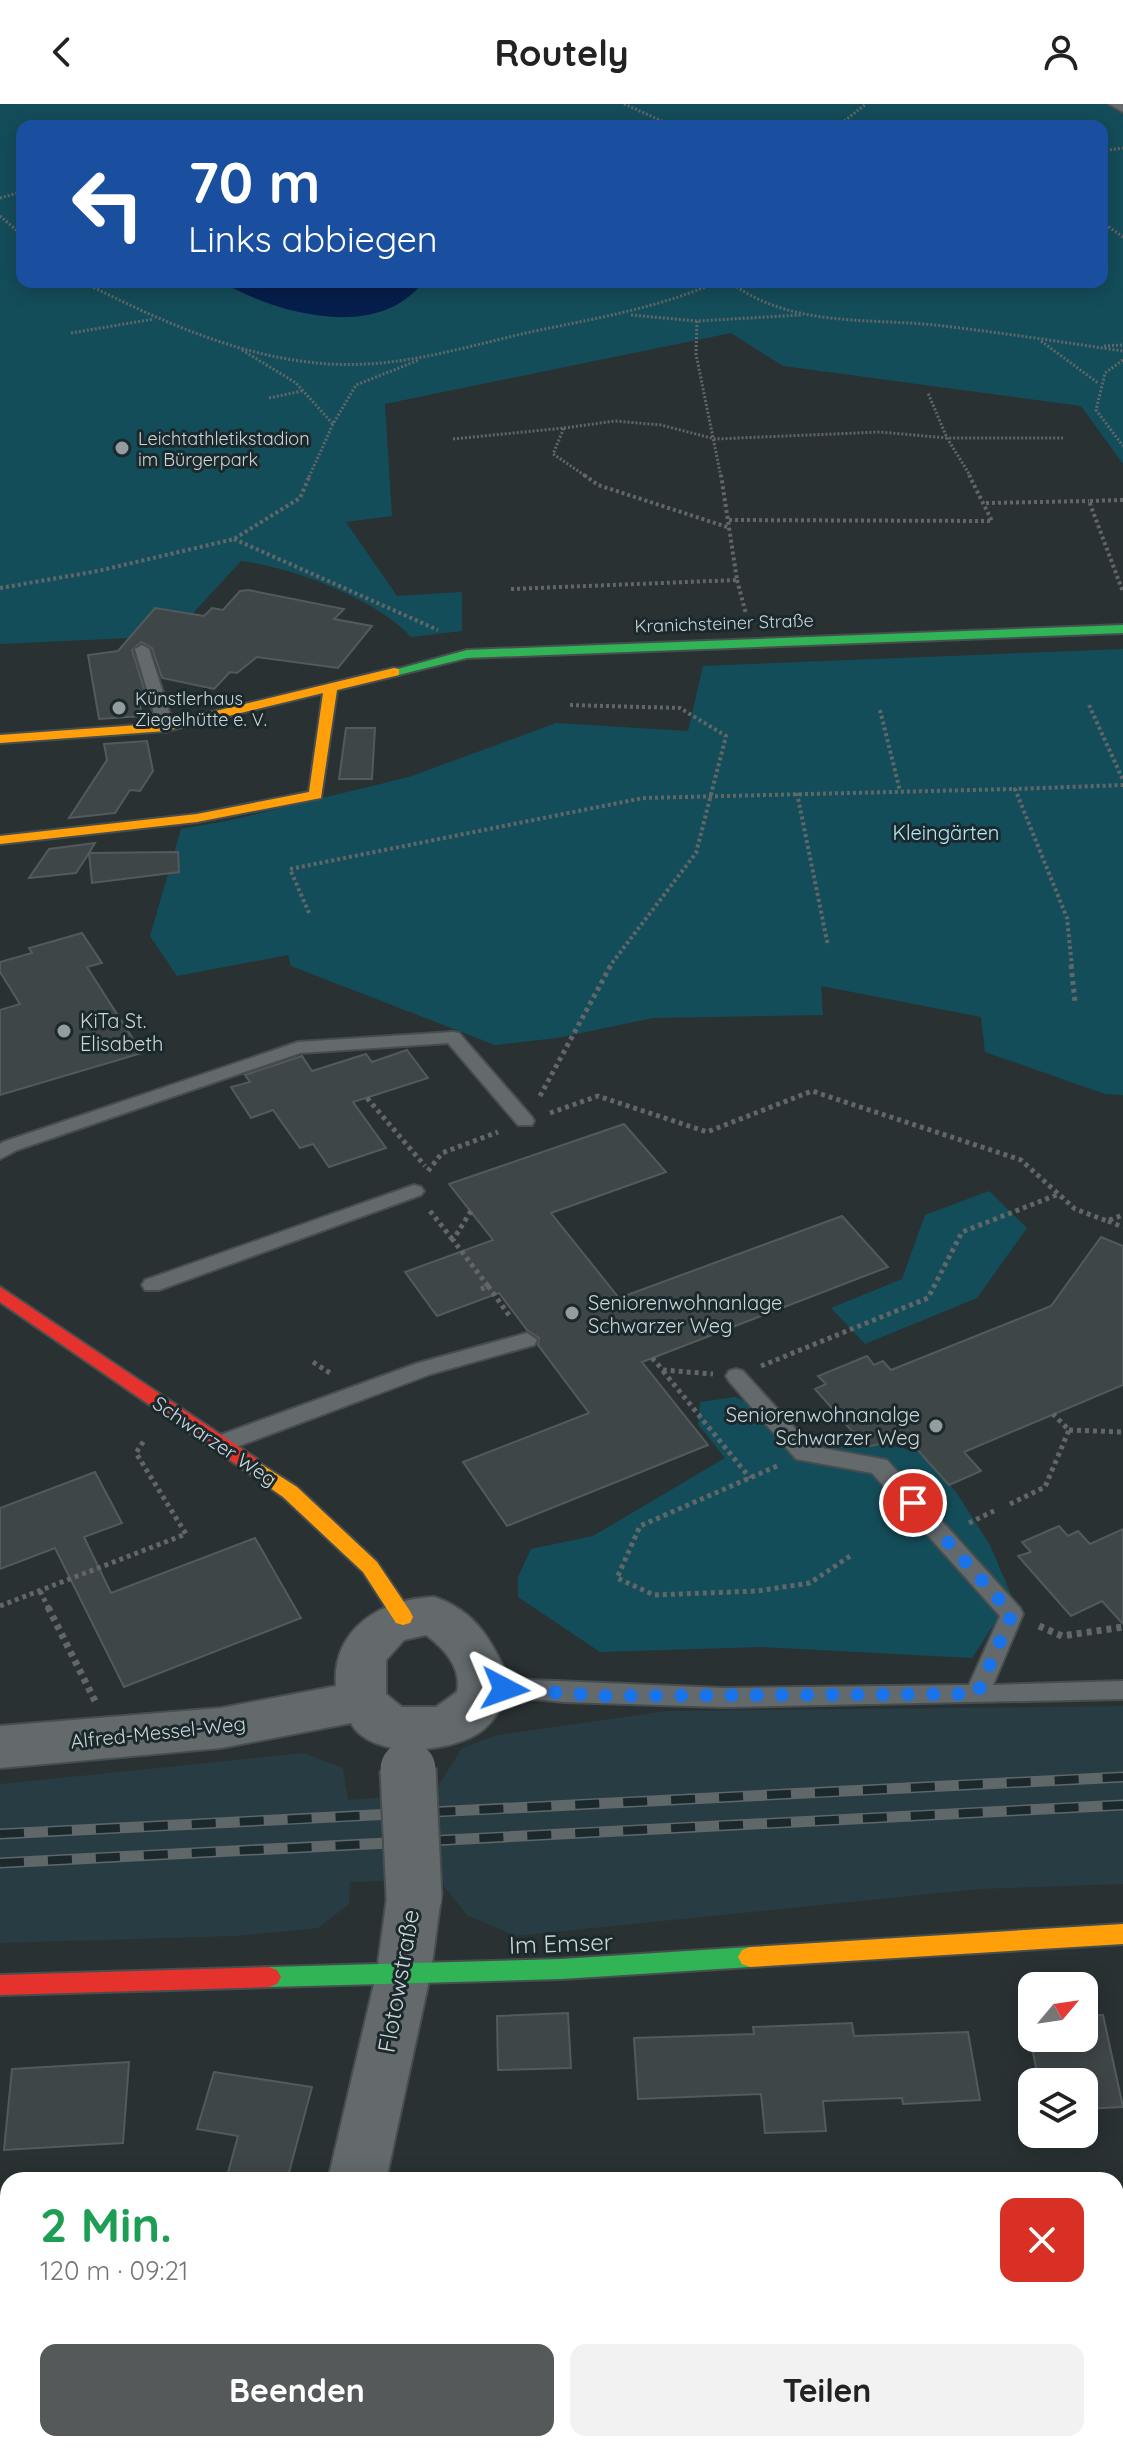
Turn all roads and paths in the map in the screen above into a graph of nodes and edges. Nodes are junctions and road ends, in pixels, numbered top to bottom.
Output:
1 (624, 104) edge
2 (866, 104) edge
3 (660, 120) edge
4 (846, 120) edge
5 (0, 216) edge
6 (16, 230) edge
7 (95, 288) edge
8 (705, 288) edge
9 (738, 288) edge
10 (624, 314) junction
11 (810, 314) junction
12 (155, 319) junction
13 (697, 321) junction
14 (71, 333) dead end
15 (1040, 340) junction
16 (1123, 345) edge
17 (238, 347) junction
18 (1094, 347) junction
19 (1123, 351) edge
20 (425, 357) junction
21 (1123, 360) edge
22 (1098, 383) junction
23 (303, 391) junction
24 (928, 393) dead end
25 (269, 398) dead end
26 (333, 424) junction
27 (564, 428) junction
28 (947, 438) junction
29 (1063, 438) dead end
30 (453, 439) dead end
31 (715, 439) junction
32 (1123, 446) edge
33 (1123, 500) edge
34 (1089, 501) junction
35 (986, 503) junction
36 (729, 520) junction
37 (730, 528) junction
38 (234, 539) junction
39 (0, 588) edge
40 (511, 589) dead end
41 (1123, 592) edge
42 (1123, 629) edge
43 (448, 634) dead end
44 (142, 649) dead end
45 (331, 687) junction
46 (570, 705) dead end
47 (1089, 705) dead end
48 (880, 710) dead end
49 (166, 727) junction
50 (0, 739) edge
51 (1123, 783) edge
52 (1015, 789) junction
53 (900, 791) junction
54 (797, 793) junction
55 (712, 796) junction
56 (0, 840) edge
57 (309, 913) dead end
58 (828, 946) dead end
59 (1075, 1002) dead end
60 (367, 1098) dead end
61 (525, 1121) junction
62 (0, 1153) edge
63 (429, 1170) junction
64 (414, 1191) junction
65 (1059, 1194) junction
66 (471, 1211) dead end
67 (1123, 1215) edge
68 (1107, 1221) junction
69 (1123, 1227) edge
70 (453, 1240) junction
71 (152, 1285) dead end
72 (481, 1289) dead end
73 (0, 1293) edge
74 (527, 1340) dead end
75 (652, 1358) dead end
76 (663, 1370) junction
77 (736, 1376) junction
78 (1053, 1414) dead end
79 (1069, 1430) junction
80 (1123, 1432) edge
81 (149, 1433) dead end
82 (220, 1444) junction
83 (804, 1453) junction
84 (750, 1478) junction
85 (1010, 1504) dead end
86 (853, 1554) dead end
87 (40, 1591) junction
88 (0, 1606) edge
89 (1012, 1614) junction
90 (403, 1617) junction
91 (1123, 1627) edge
92 (485, 1687) junction
93 (1123, 1690) edge
94 (977, 1694) junction
95 (362, 1701) junction
96 (114, 1737) junction
97 (0, 1747) edge
98 (411, 1751) junction
99 (1123, 1934) edge
100 (404, 1971) junction
101 (0, 1985) edge
102 (359, 2172) edge

1 - 3 path
2 - 4 path
5 - 6 path
7 - 12 path
8 - 10 path
9 - 11 path
10 - 13 path
10 - 20 path
11 - 13 path
11 - 15 path
12 - 14 path
12 - 17 path
13 - 31 path
15 - 18 path
15 - 22 path
16 - 18 path
17 - 20 path
17 - 23 path
18 - 19 path
20 - 26 path
21 - 22 path
22 - 32 path
23 - 25 path
23 - 26 path
24 - 28 path
26 - 38 path
27 - 30 path
27 - 31 path
27 - 37 path
28 - 29 path
28 - 31 path
28 - 35 path
31 - 36 path
33 - 34 path
34 - 35 path
34 - 41 path
35 - 36 path
36 - 37 path
37 - 40 path
38 - 39 path
38 - 43 path
42 - 45 street, Kranichsteiner Straße
44 - 49 lane
45 - 49 street, Kranichsteiner Straße
45 - 56 street
46 - 55 path
47 - 51 path
48 - 53 path
49 - 50 street, Kranichsteiner Straße
51 - 52 path
52 - 53 path
52 - 59 path
53 - 54 path
54 - 55 path
54 - 58 path
55 - 57 path
55 - 61 path
60 - 63 path
61 - 62 lane
61 - 63 path
61 - 65 path
63 - 64 path
64 - 70 path
64 - 71 lane
65 - 68 path
65 - 77 path
66 - 70 path
67 - 68 path
68 - 69 path
70 - 72 path
73 - 82 street, Schwarzer Weg
74 - 82 lane
75 - 76 path
76 - 77 path
76 - 84 path
77 - 83 lane
78 - 79 path
79 - 80 path
79 - 85 path
81 - 87 path
82 - 90 street, Schwarzer Weg
83 - 84 path
83 - 89 lane
84 - 86 path
87 - 88 path
87 - 96 path
89 - 91 path
89 - 94 lane
90 - 92 street
90 - 95 street
92 - 94 lane
92 - 98 street
93 - 94 lane
95 - 96 street, Alfred-Messel-Weg
95 - 98 street
96 - 97 street, Alfred-Messel-Weg
98 - 100 street, Flotowstraße, bridge
99 - 100 street, Im Emser
100 - 101 street, Im Emser
100 - 102 street, Flotowstraße

